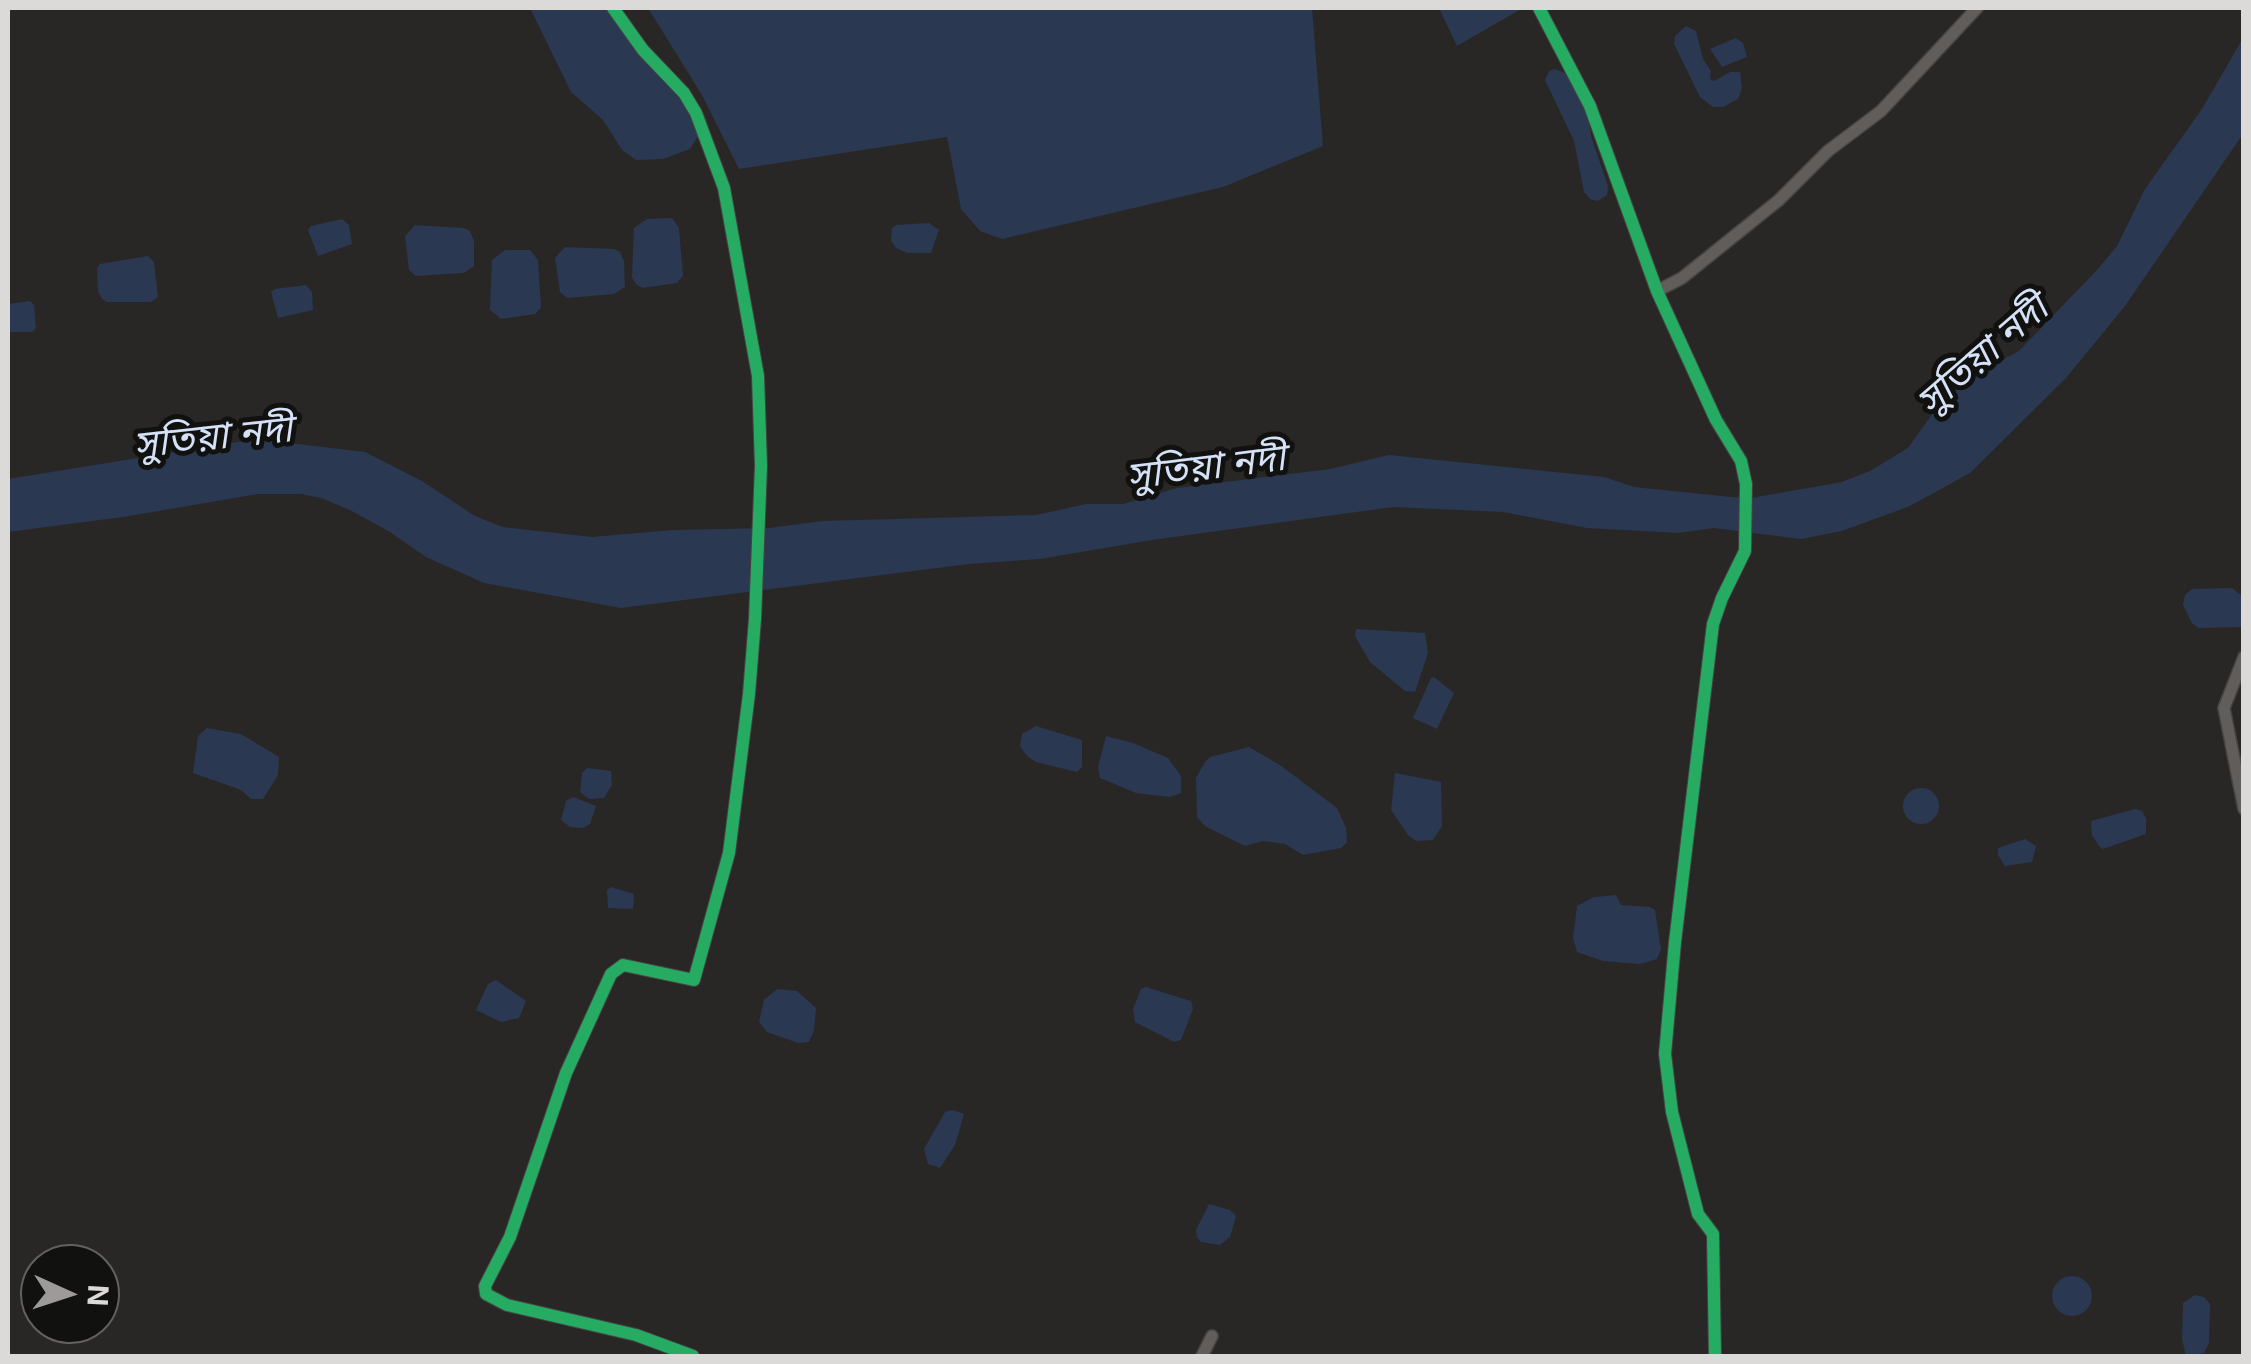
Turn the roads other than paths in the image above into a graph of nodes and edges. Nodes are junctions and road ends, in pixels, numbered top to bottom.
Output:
1 (613, 8) edge
2 (1539, 8) edge
3 (1977, 8) edge
4 (1658, 291) junction
5 (2244, 657) edge
6 (2244, 809) edge
7 (1212, 1336) dead end
8 (694, 1356) edge
9 (1202, 1356) edge
10 (1714, 1356) edge

1 - 8 street
2 - 4 street
3 - 4 street
4 - 10 street
5 - 6 street
7 - 9 street

